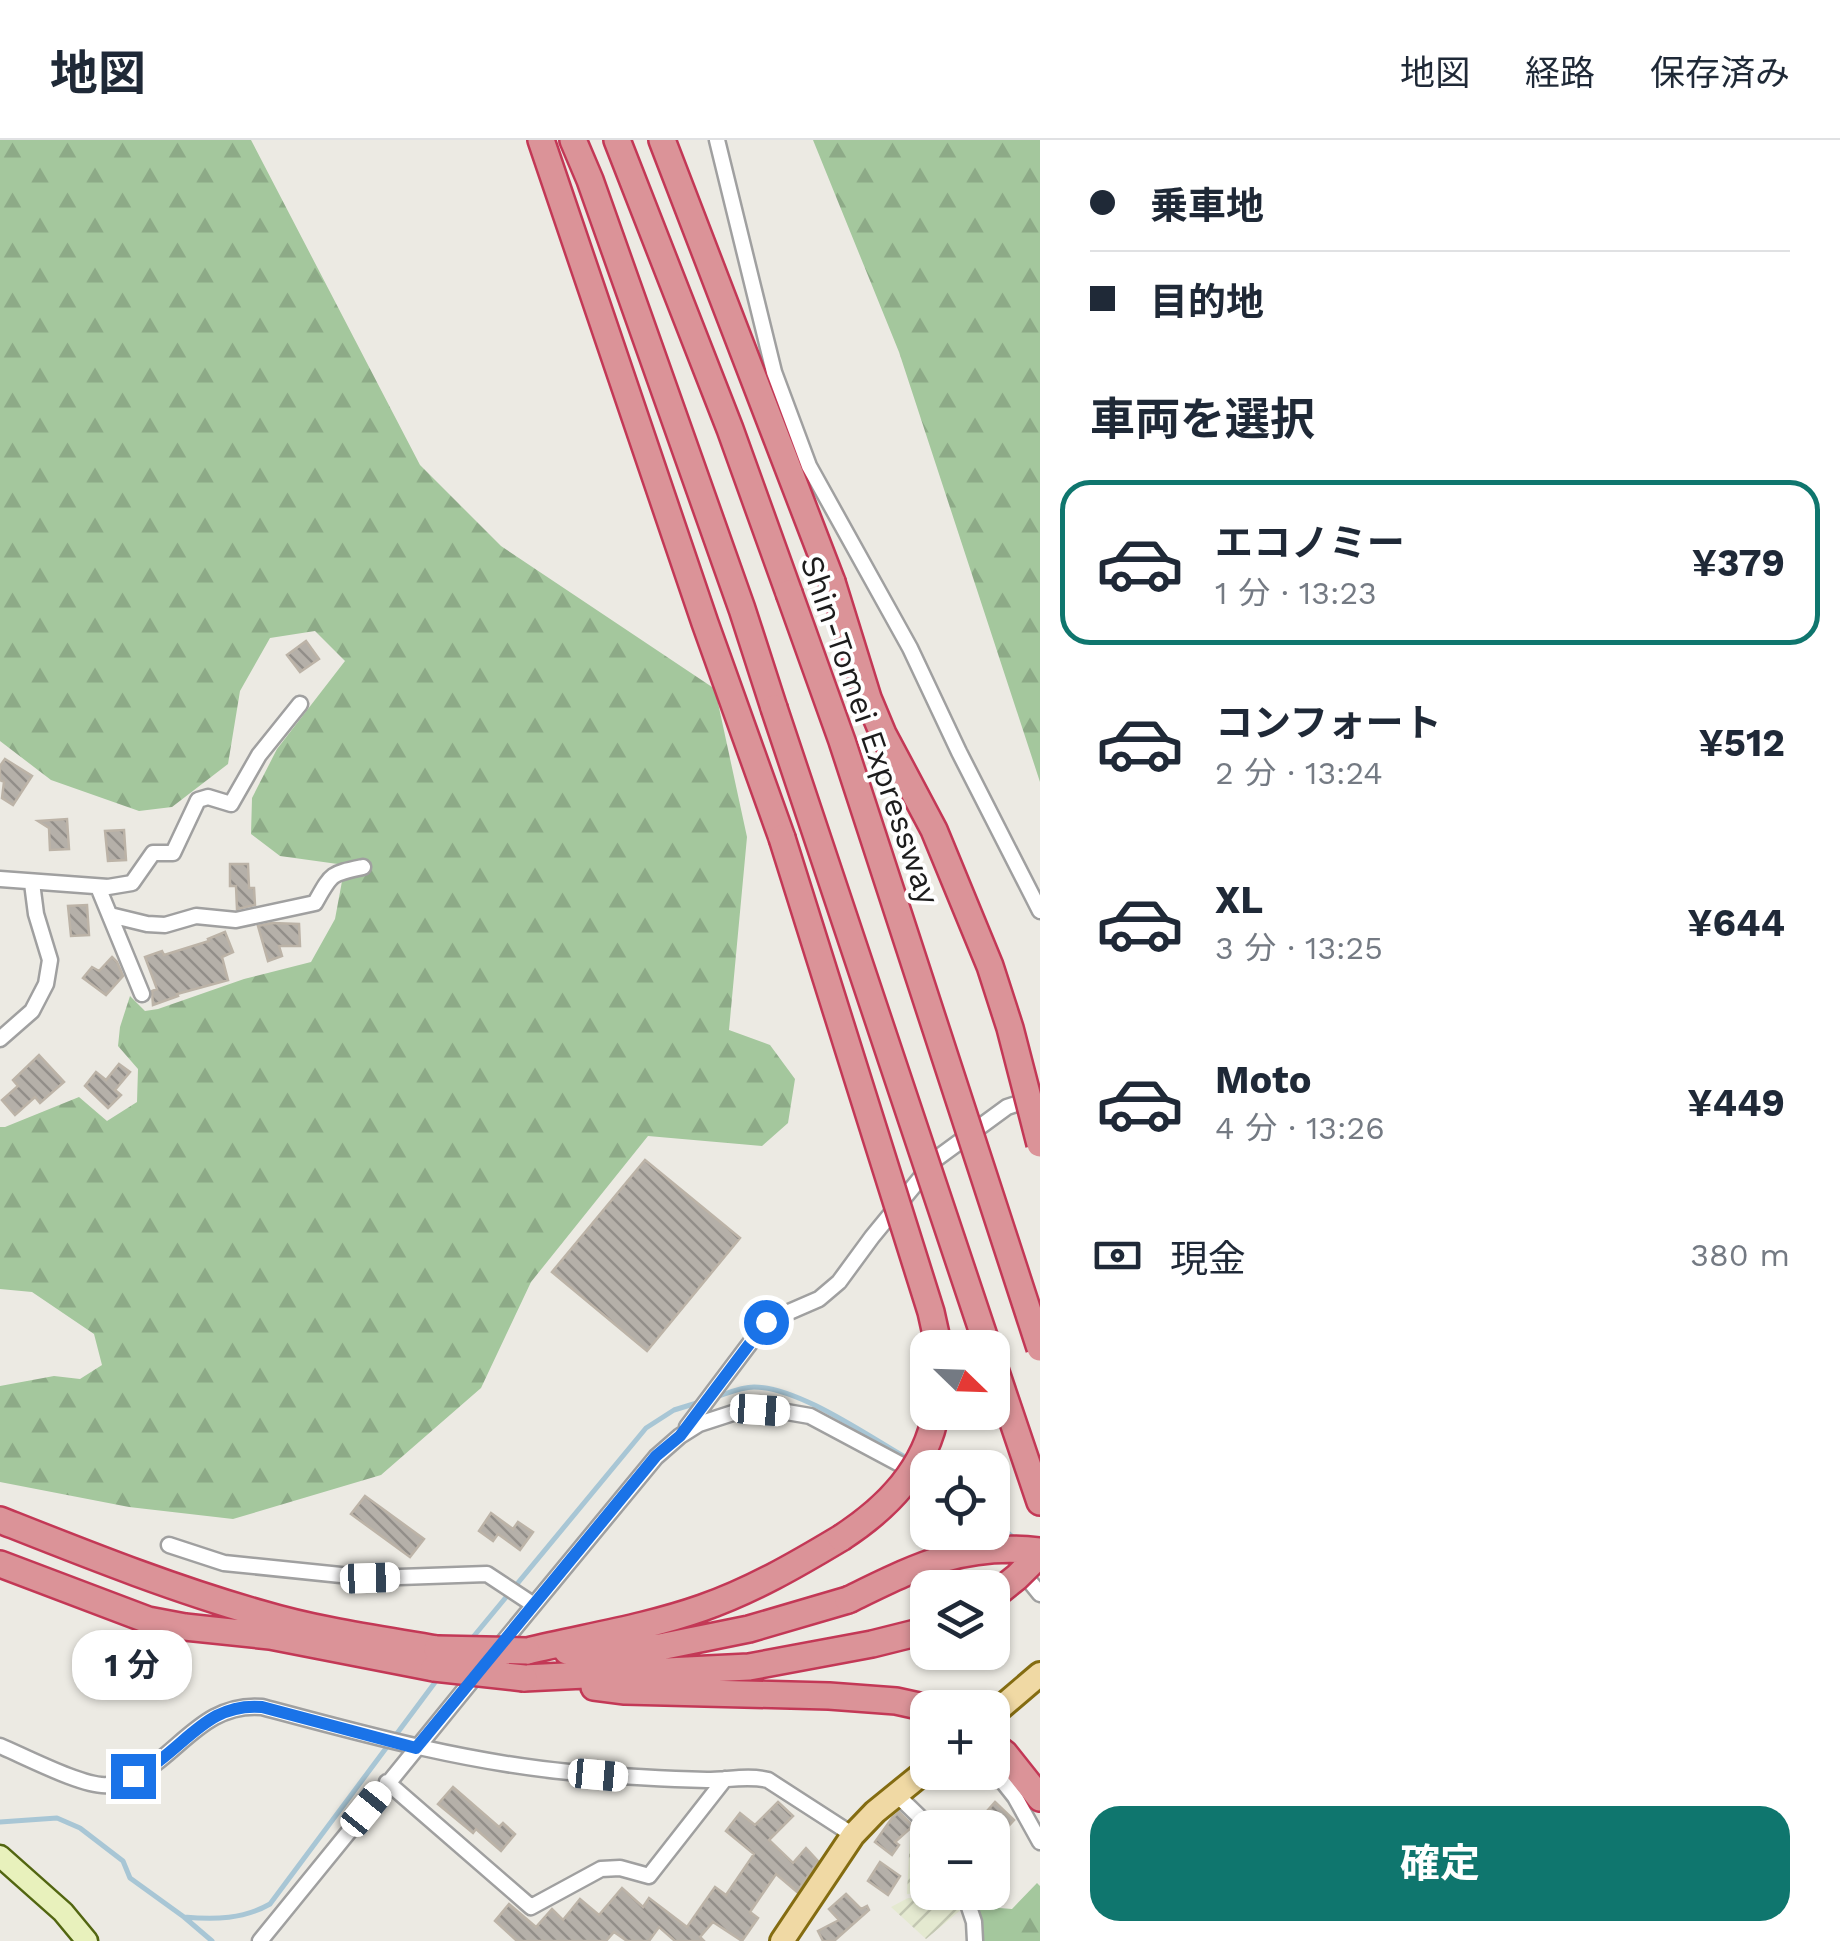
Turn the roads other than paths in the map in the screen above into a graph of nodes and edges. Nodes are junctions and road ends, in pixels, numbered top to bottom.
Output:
1 (541, 140) edge
2 (574, 140) edge
3 (617, 140) edge
4 (662, 140) edge
5 (716, 140) edge
6 (300, 704) dead end
7 (363, 867) dead end
8 (0, 879) edge
9 (32, 883) junction
10 (98, 886) junction
11 (1040, 911) edge
12 (110, 915) junction
13 (142, 994) dead end
14 (0, 1039) edge
15 (1040, 1096) edge
16 (1040, 1144) edge
17 (936, 1330) edge
18 (982, 1330) edge
19 (1040, 1348) edge
20 (1010, 1413) edge
21 (931, 1430) edge
22 (680, 1436) junction
23 (910, 1469) edge
24 (1040, 1502) edge
25 (0, 1520) edge
26 (169, 1546) dead end
27 (1005, 1550) edge
28 (1040, 1552) edge
29 (0, 1564) edge
30 (1010, 1582) edge
31 (1040, 1594) edge
32 (534, 1605) junction
33 (910, 1634) edge
34 (527, 1651) junction
35 (436, 1659) junction
36 (1040, 1674) edge
37 (524, 1678) junction
38 (1010, 1700) edge
39 (910, 1704) edge
40 (0, 1746) edge
41 (416, 1748) junction
42 (1010, 1759) edge
43 (725, 1779) junction
44 (387, 1782) junction
45 (910, 1783) edge
46 (1009, 1790) edge
47 (896, 1794) junction
48 (1040, 1798) edge
49 (912, 1810) edge
50 (853, 1836) junction
51 (1040, 1842) edge
52 (0, 1856) edge
53 (970, 1910) edge
54 (88, 1941) edge
55 (260, 1941) edge
56 (782, 1941) edge
57 (974, 1941) edge

1 - 17 highway, bridge
2 - 18 highway, bridge
3 - 19 highway, Shin-Tomei Expressway, bridge
4 - 16 highway, bridge
5 - 11 street
6 - 10 street
7 - 12 street
8 - 9 street
9 - 10 street
9 - 14 street
10 - 12 street
12 - 13 street
15 - 22 street
20 - 24 highway
21 - 34 highway, bridge
22 - 23 street
22 - 32 street
25 - 35 highway
26 - 32 street
27 - 31 street
28 - 30 highway, bridge
28 - 34 highway, bridge
29 - 35 highway
32 - 41 street
33 - 37 highway
34 - 35 highway, bridge
35 - 37 highway, bridge
36 - 38 main road
37 - 39 highway
40 - 41 street
41 - 43 street
41 - 44 street
42 - 48 highway
43 - 44 street
43 - 50 street
44 - 55 street
45 - 47 main road
46 - 51 street
47 - 49 street
47 - 50 main road
50 - 56 main road
52 - 54 main road
53 - 57 street

